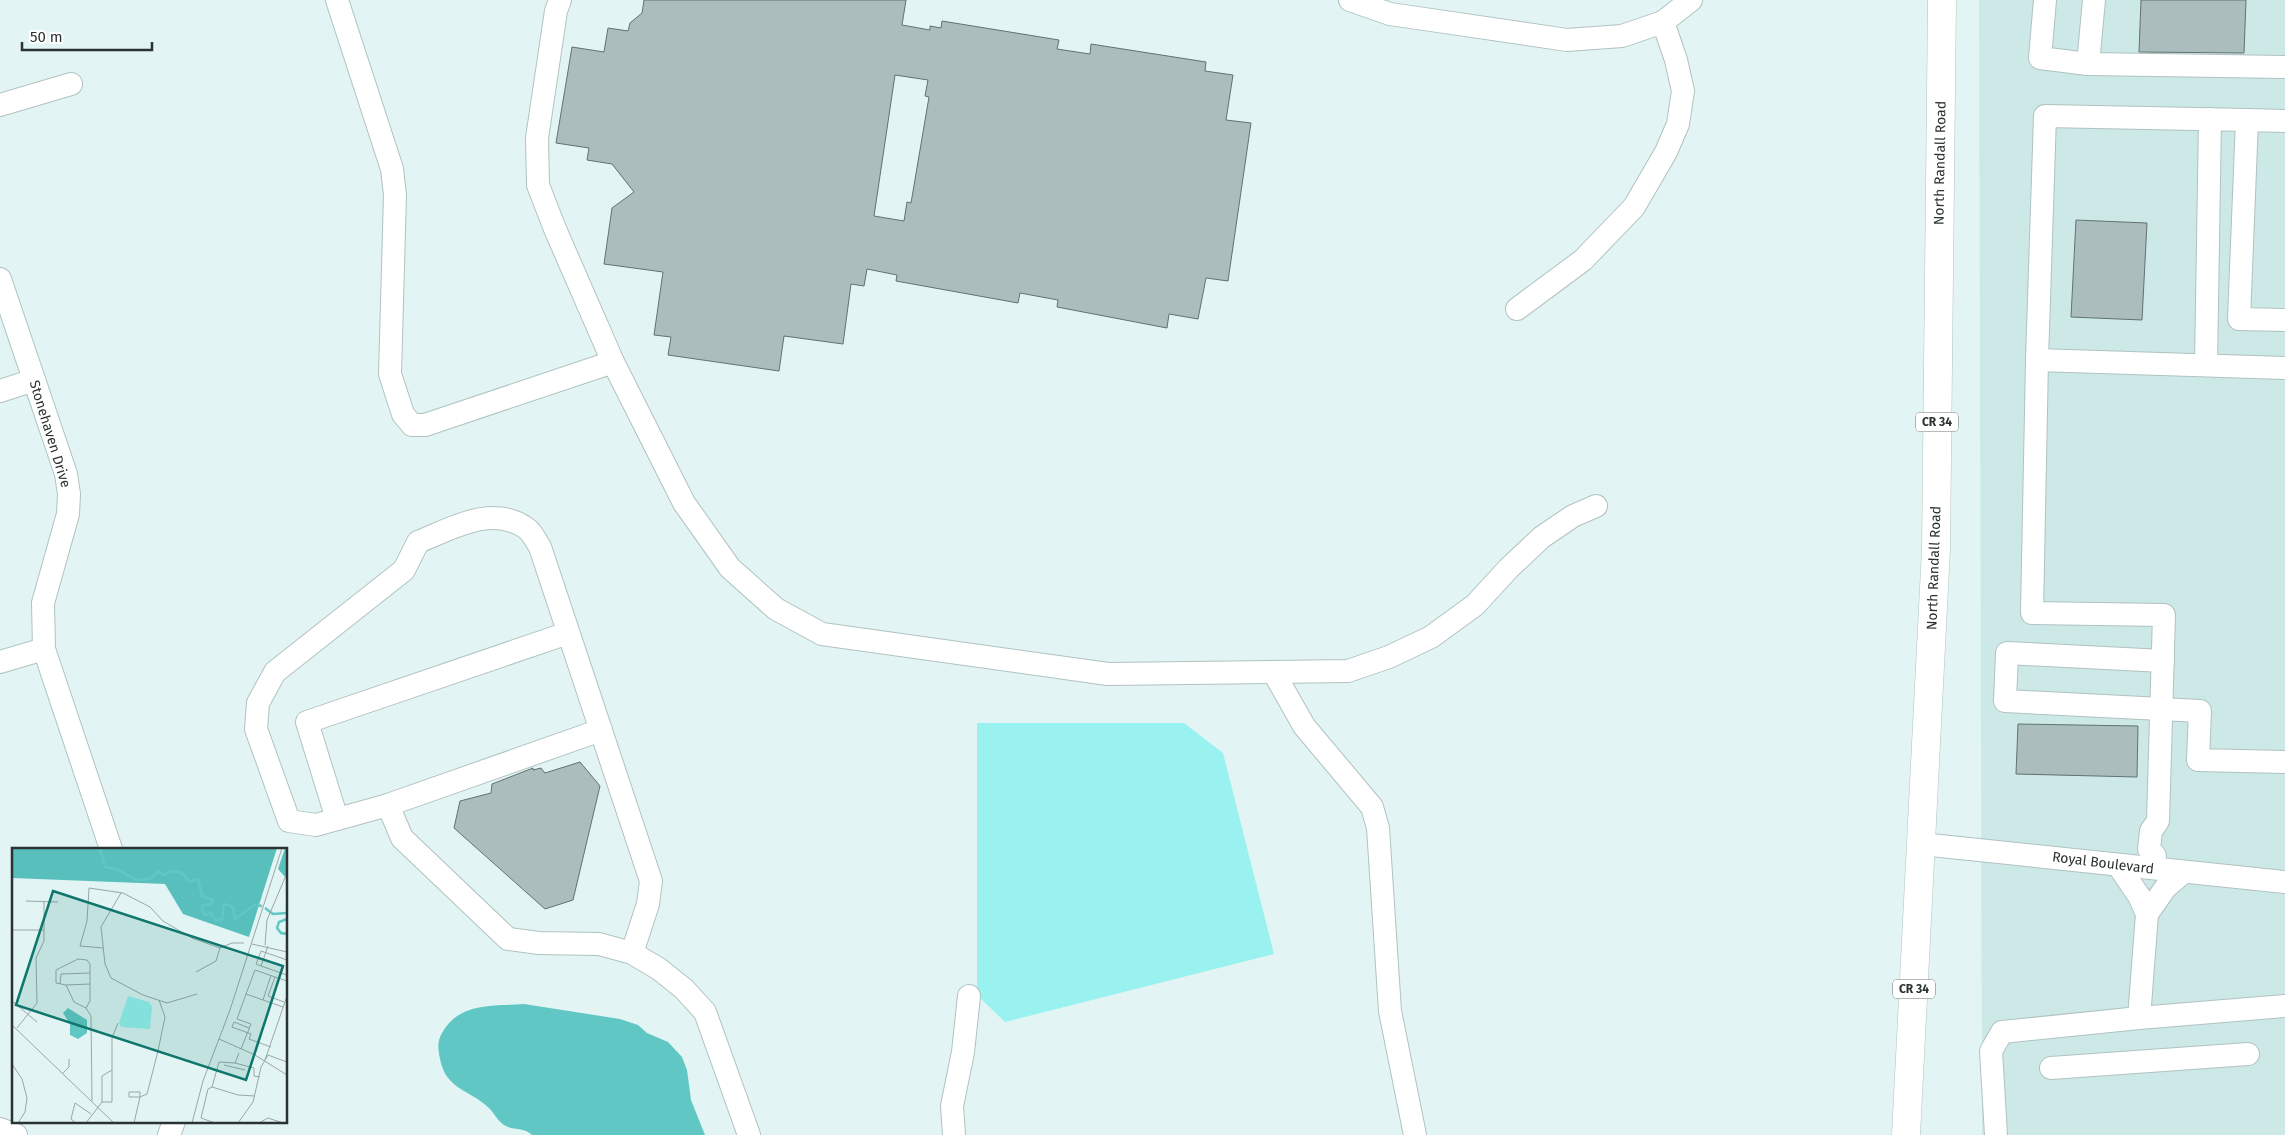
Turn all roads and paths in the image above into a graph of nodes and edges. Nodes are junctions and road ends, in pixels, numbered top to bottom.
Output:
1 (337, 0) edge
2 (560, 0) edge
3 (1350, 0) edge
4 (1690, 0) edge
5 (1942, 0) edge
6 (2045, 0) edge
7 (2094, 0) edge
8 (1663, 22) junction
9 (2088, 64) junction
10 (2285, 67) edge
11 (71, 84) dead end
12 (0, 105) edge
13 (2210, 119) junction
14 (2247, 120) junction
15 (2285, 121) edge
16 (0, 280) edge
17 (1517, 309) dead end
18 (2285, 320) edge
19 (2037, 360) junction
20 (613, 362) junction
21 (2206, 365) junction
22 (2285, 368) edge
23 (34, 380) junction
24 (0, 391) edge
25 (1596, 506) dead end
26 (568, 633) junction
27 (44, 649) junction
28 (2163, 661) junction
29 (0, 662) edge
30 (1274, 673) junction
31 (2161, 709) junction
32 (601, 730) junction
33 (2285, 762) edge
34 (388, 804) junction
35 (337, 819) junction
36 (1921, 844) junction
37 (111, 848) edge
38 (2154, 863) junction
39 (2118, 865) junction
40 (2184, 872) junction
41 (2285, 882) edge
42 (2147, 914) junction
43 (632, 953) junction
44 (970, 996) dead end
45 (2285, 1006) edge
46 (2139, 1018) junction
47 (2248, 1054) dead end
48 (2051, 1068) dead end
49 (174, 1122) edge
50 (0, 1129) edge
51 (16, 1135) edge
52 (169, 1135) edge
53 (749, 1135) edge
54 (954, 1135) edge
55 (1415, 1135) edge
56 (1906, 1135) edge
57 (1996, 1135) edge

1 - 20 street
2 - 20 street
3 - 8 street
4 - 8 street
5 - 36 main road, North Randall Road / CR 34
6 - 9 street
7 - 9 street
8 - 17 street
9 - 10 street
11 - 12 street
13 - 14 street
13 - 19 street
13 - 21 street
14 - 15 street
14 - 18 street
16 - 23 street, Stonehaven Drive
19 - 21 street
19 - 28 street
20 - 30 street
21 - 22 street
23 - 24 street
23 - 27 street, Stonehaven Drive
25 - 30 street
26 - 32 street
26 - 35 street
26 - 35 street
27 - 29 street
27 - 37 street, Stonehaven Drive
28 - 31 street
28 - 31 street
30 - 55 street
31 - 33 street
31 - 38 street
32 - 34 street
32 - 43 street
34 - 35 street
34 - 43 street
36 - 39 street, Royal Boulevard
36 - 56 main road, North Randall Road / CR 34
38 - 39 street, Royal Boulevard
38 - 40 street, Royal Boulevard
39 - 42 street
40 - 41 street, Royal Boulevard
40 - 42 street
42 - 46 street
43 - 53 street
44 - 54 street
45 - 46 street
46 - 57 street
47 - 48 street
49 - 52 street
50 - 51 street

